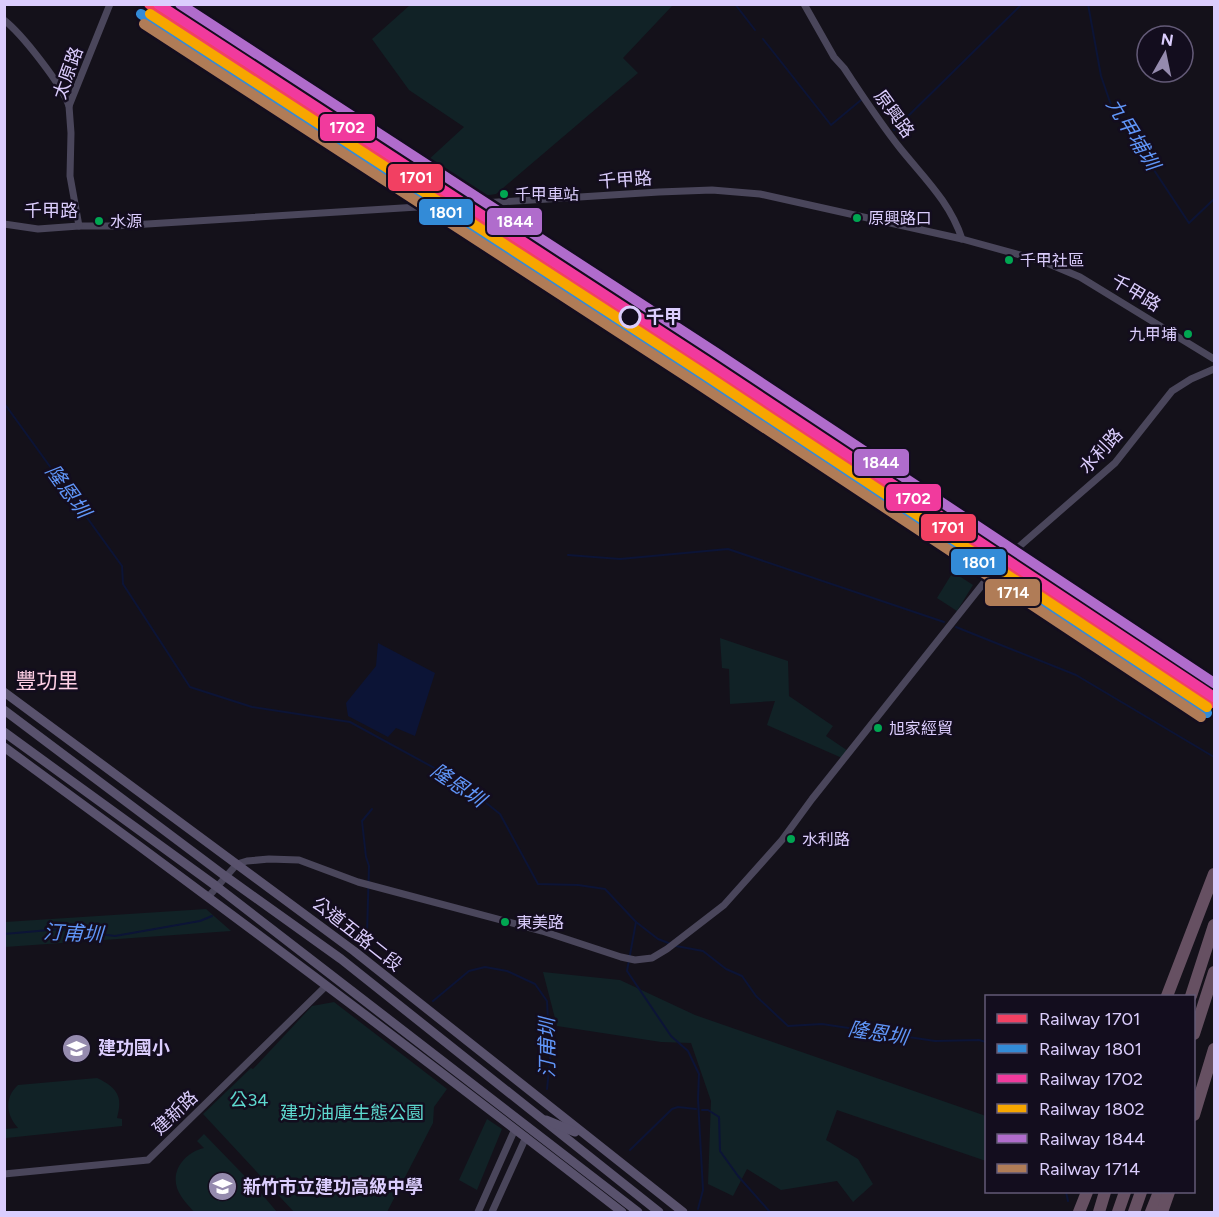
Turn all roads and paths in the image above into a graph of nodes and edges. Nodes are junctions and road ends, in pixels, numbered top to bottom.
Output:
1 (110, 4) edge
2 (804, 4) edge
3 (4, 20) edge
4 (69, 106) junction
5 (4, 224) edge
6 (79, 226) junction
7 (962, 238) junction
8 (1215, 359) edge
9 (1215, 369) edge
10 (5, 692) edge
11 (4, 710) edge
12 (4, 732) edge
13 (4, 747) edge
14 (237, 864) junction
15 (1215, 874) edge
16 (225, 876) junction
17 (216, 886) junction
18 (209, 896) junction
19 (1215, 925) edge
20 (1215, 972) edge
21 (326, 986) junction
22 (1167, 995) edge
23 (1191, 995) edge
24 (1195, 1031) edge
25 (1215, 1049) edge
26 (1195, 1111) edge
27 (534, 1114) junction
28 (515, 1129) junction
29 (586, 1136) junction
30 (526, 1137) junction
31 (4, 1174) edge
32 (1086, 1193) edge
33 (1104, 1193) edge
34 (1124, 1193) edge
35 (1140, 1193) edge
36 (1158, 1193) edge
37 (1168, 1193) edge
38 (478, 1212) edge
39 (492, 1212) edge
40 (622, 1212) edge
41 (638, 1212) edge
42 (659, 1212) edge
43 (682, 1212) edge
44 (1079, 1212) edge
45 (1099, 1212) edge
46 (1118, 1212) edge
47 (1134, 1212) edge
48 (1151, 1212) edge
49 (1162, 1212) edge

1 - 4 street, 太原路
2 - 7 street, 原興路
3 - 4 street
4 - 6 street, 太原路
5 - 6 street, 千甲路
6 - 7 street, 千甲路
7 - 8 street, 千甲路
9 - 14 street, 水利路
10 - 14 street, 公道五路二段
11 - 16 street, 公道五路二段
12 - 17 street
13 - 18 street
14 - 16 street
14 - 29 street, 公道五路二段
15 - 22 highway
16 - 17 street
16 - 27 street, 公道五路二段
17 - 18 street
17 - 41 street
18 - 21 street
19 - 23 highway
20 - 24 highway
21 - 28 street
21 - 31 street, 建新路
25 - 26 highway
27 - 29 street
27 - 42 street, 公道五路二段
28 - 30 street
28 - 38 street
29 - 43 street, 公道五路二段
30 - 39 street
30 - 40 street
32 - 44 highway
33 - 45 highway
34 - 46 highway
35 - 47 highway
36 - 48 highway
37 - 49 highway

